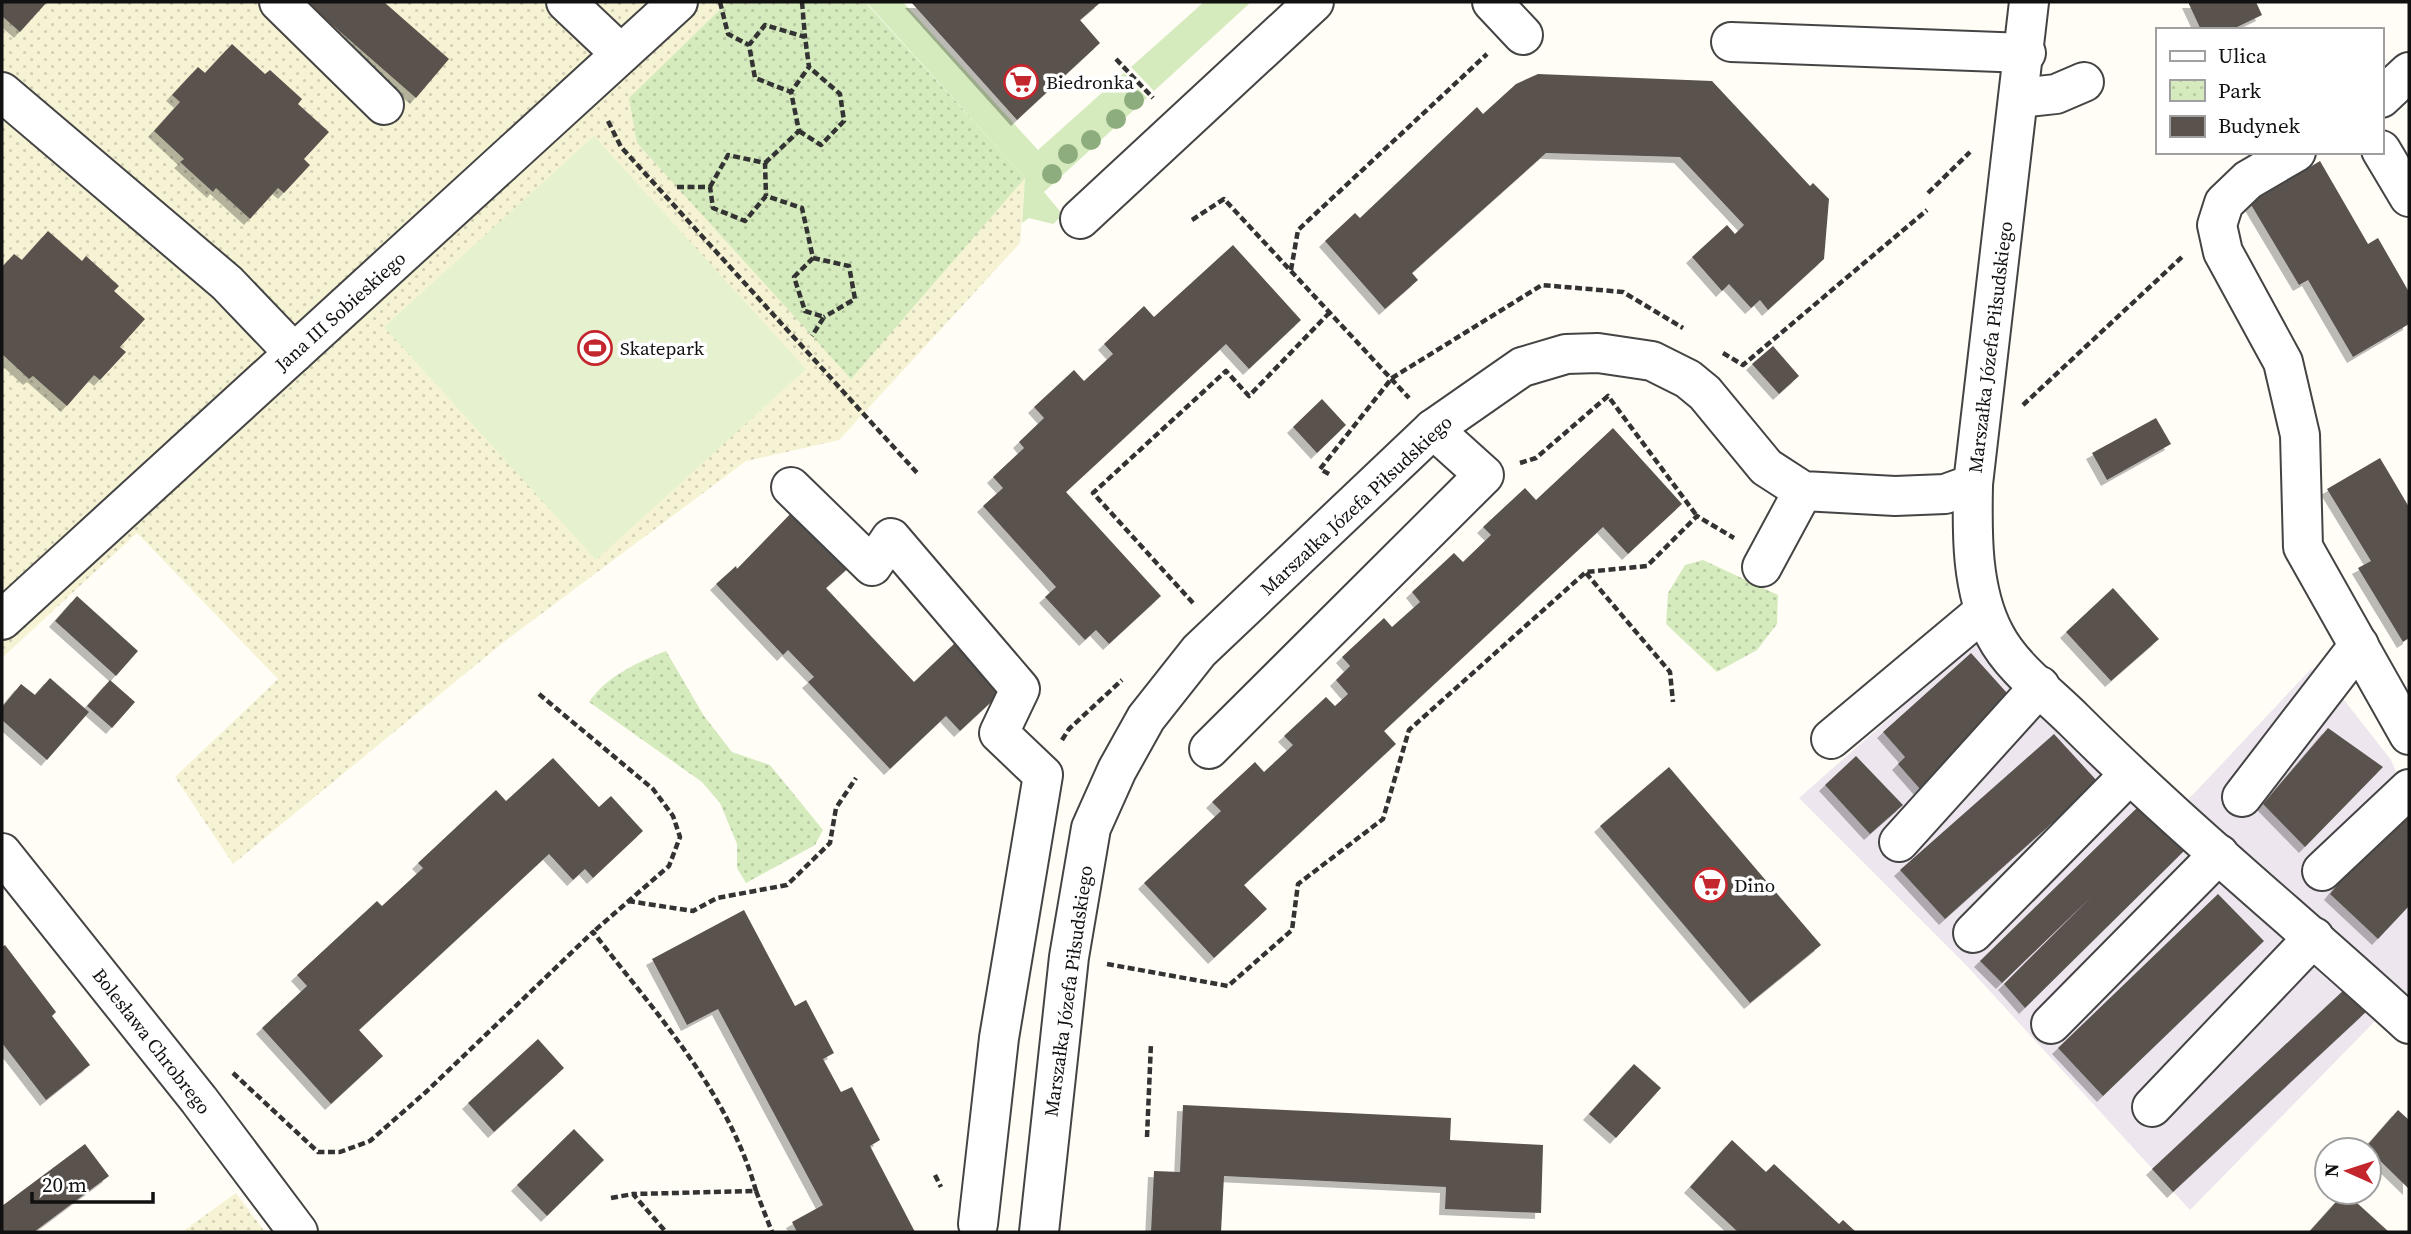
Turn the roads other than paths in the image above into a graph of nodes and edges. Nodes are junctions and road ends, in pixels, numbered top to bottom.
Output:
1 (279, 2) edge
2 (566, 2) edge
3 (678, 2) edge
4 (1314, 2) edge
5 (1492, 2) edge
6 (2029, 2) edge
7 (1523, 35) road end
8 (1731, 42) dead end
9 (2026, 52) junction
10 (621, 54) junction
11 (2409, 72) edge
12 (2084, 82) dead end
13 (2, 92) edge
14 (2383, 96) edge
15 (2020, 98) junction
16 (384, 105) dead end
17 (2383, 153) edge
18 (2293, 154) edge
19 (2409, 197) edge
20 (1080, 219) dead end
21 (294, 353) junction
22 (1433, 429) junction
23 (1973, 484) junction
24 (791, 487) dead end
25 (1803, 491) junction
26 (1765, 563) road end
27 (1984, 611) junction
28 (2, 620) edge
29 (2359, 645) junction
30 (2040, 686) junction
31 (2409, 735) edge
32 (1830, 738) dead end
33 (1209, 749) dead end
34 (2129, 775) junction
35 (2409, 789) edge
36 (2242, 797) dead end
37 (1899, 842) dead end
38 (2, 853) edge
39 (2219, 854) junction
40 (2322, 871) dead end
41 (1973, 933) dead end
42 (2314, 937) junction
43 (2050, 1024) dead end
44 (2409, 1024) edge
45 (2152, 1107) dead end
46 (978, 1224) dead end
47 (298, 1232) edge
48 (1039, 1232) edge

1 - 16 street
2 - 10 street
3 - 10 street, Jana III Sobieskiego
4 - 20 street
5 - 7 street
6 - 9 street, Marszałka Józefa Piłsudskiego
8 - 9 street
9 - 15 street, Marszałka Józefa Piłsudskiego
10 - 21 street, Jana III Sobieskiego
11 - 14 street
12 - 15 street
13 - 21 street
15 - 23 street, Marszałka Józefa Piłsudskiego
17 - 19 street
18 - 29 street
21 - 28 street, Jana III Sobieskiego
22 - 25 street, Marszałka Józefa Piłsudskiego
22 - 33 street
22 - 48 street, Marszałka Józefa Piłsudskiego
23 - 25 street, Marszałka Józefa Piłsudskiego
23 - 27 street
24 - 46 street
25 - 26 street
27 - 30 street
27 - 32 street
29 - 31 street
29 - 36 street
30 - 34 street
30 - 37 street
34 - 39 street
34 - 41 street
35 - 40 street
38 - 47 street, Bolesława Chrobrego
39 - 42 street
39 - 43 street
42 - 44 street
42 - 45 street

